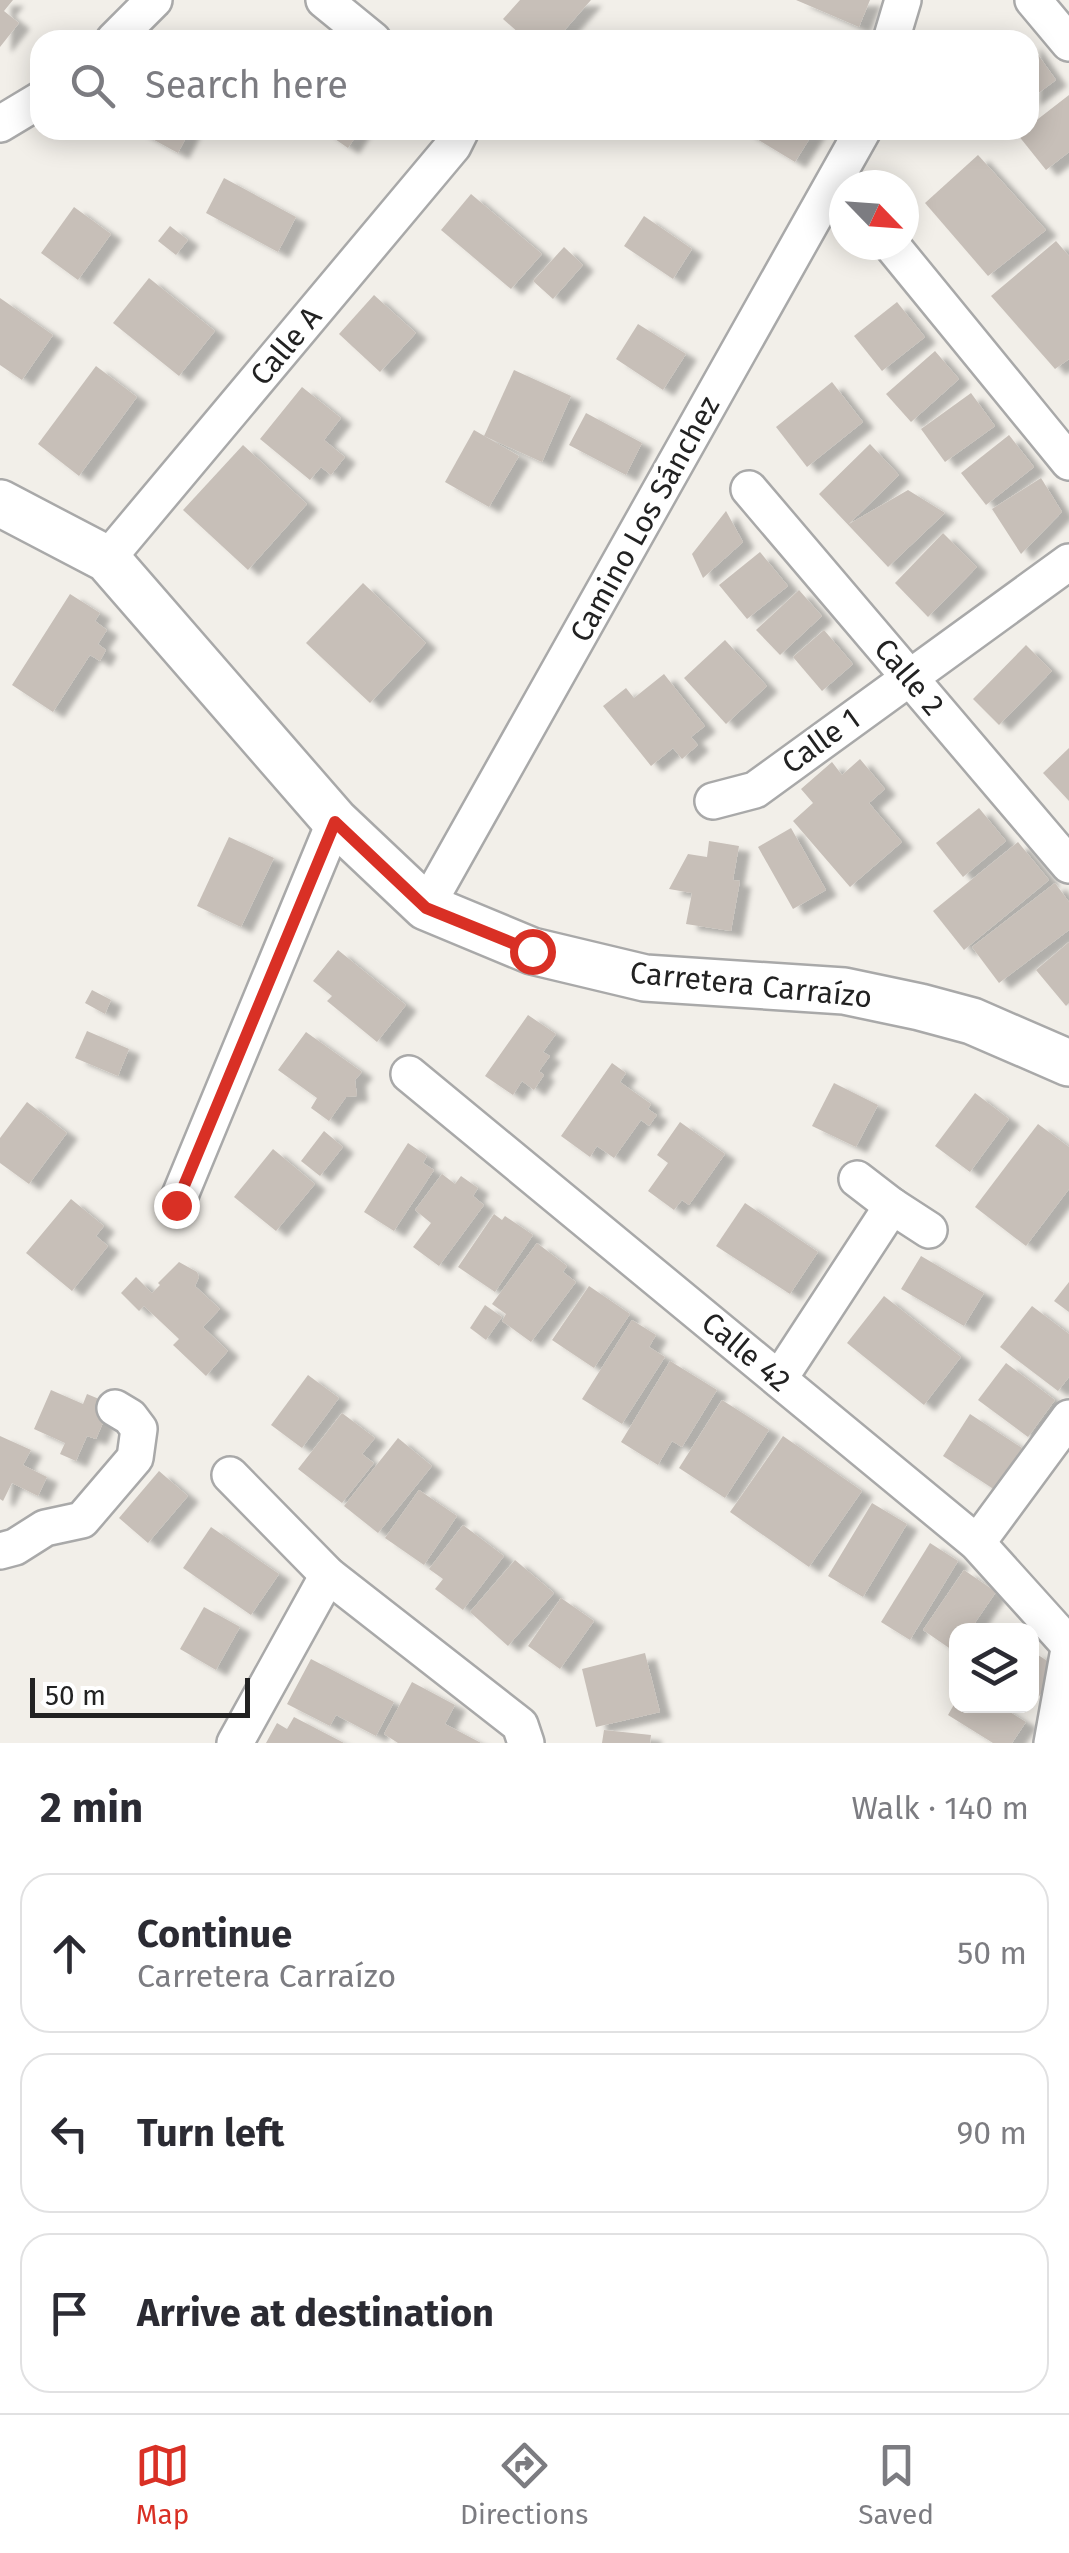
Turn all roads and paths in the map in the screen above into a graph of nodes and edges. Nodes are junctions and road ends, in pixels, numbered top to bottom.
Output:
1 (154, 0) edge
2 (324, 0) edge
3 (903, 0) edge
4 (1033, 0) edge
5 (124, 30) edge
6 (361, 30) edge
7 (894, 30) edge
8 (1069, 43) edge
9 (30, 106) edge
10 (0, 124) edge
11 (456, 140) edge
12 (860, 140) edge
13 (904, 260) edge
14 (1069, 462) edge
15 (749, 489) dead end
16 (0, 503) edge
17 (106, 560) junction
18 (1069, 562) edge
19 (910, 678) junction
20 (713, 801) dead end
21 (335, 822) junction
22 (1069, 865) edge
23 (426, 908) junction
24 (1069, 1063) edge
25 (410, 1074) dead end
26 (857, 1179) dead end
27 (176, 1205) dead end
28 (892, 1206) junction
29 (929, 1230) dead end
30 (780, 1379) junction
31 (115, 1408) dead end
32 (1069, 1418) edge
33 (230, 1475) dead end
34 (977, 1543) junction
35 (0, 1551) edge
36 (328, 1575) junction
37 (1069, 1647) edge
38 (235, 1743) edge
39 (526, 1743) edge
40 (1052, 1743) edge

1 - 5 street
2 - 6 street
3 - 7 street
4 - 8 street
9 - 10 street
11 - 17 street, Calle A
12 - 23 street, Camino Los Sánchez
13 - 14 street
15 - 19 street, Calle 2
16 - 17 street, Carretera Carraízo
17 - 21 street, Carretera Carraízo
18 - 19 street, Calle 1
19 - 20 street, Calle 1
19 - 22 street, Calle 2
21 - 23 street, Carretera Carraízo
21 - 27 street
23 - 24 street, Carretera Carraízo
25 - 30 street, Calle 42
26 - 28 street
28 - 29 street
28 - 30 street
30 - 34 street, Calle 42
31 - 35 street
32 - 34 street
33 - 36 street
34 - 37 street, Calle 42
36 - 38 street
36 - 39 street
37 - 40 street

